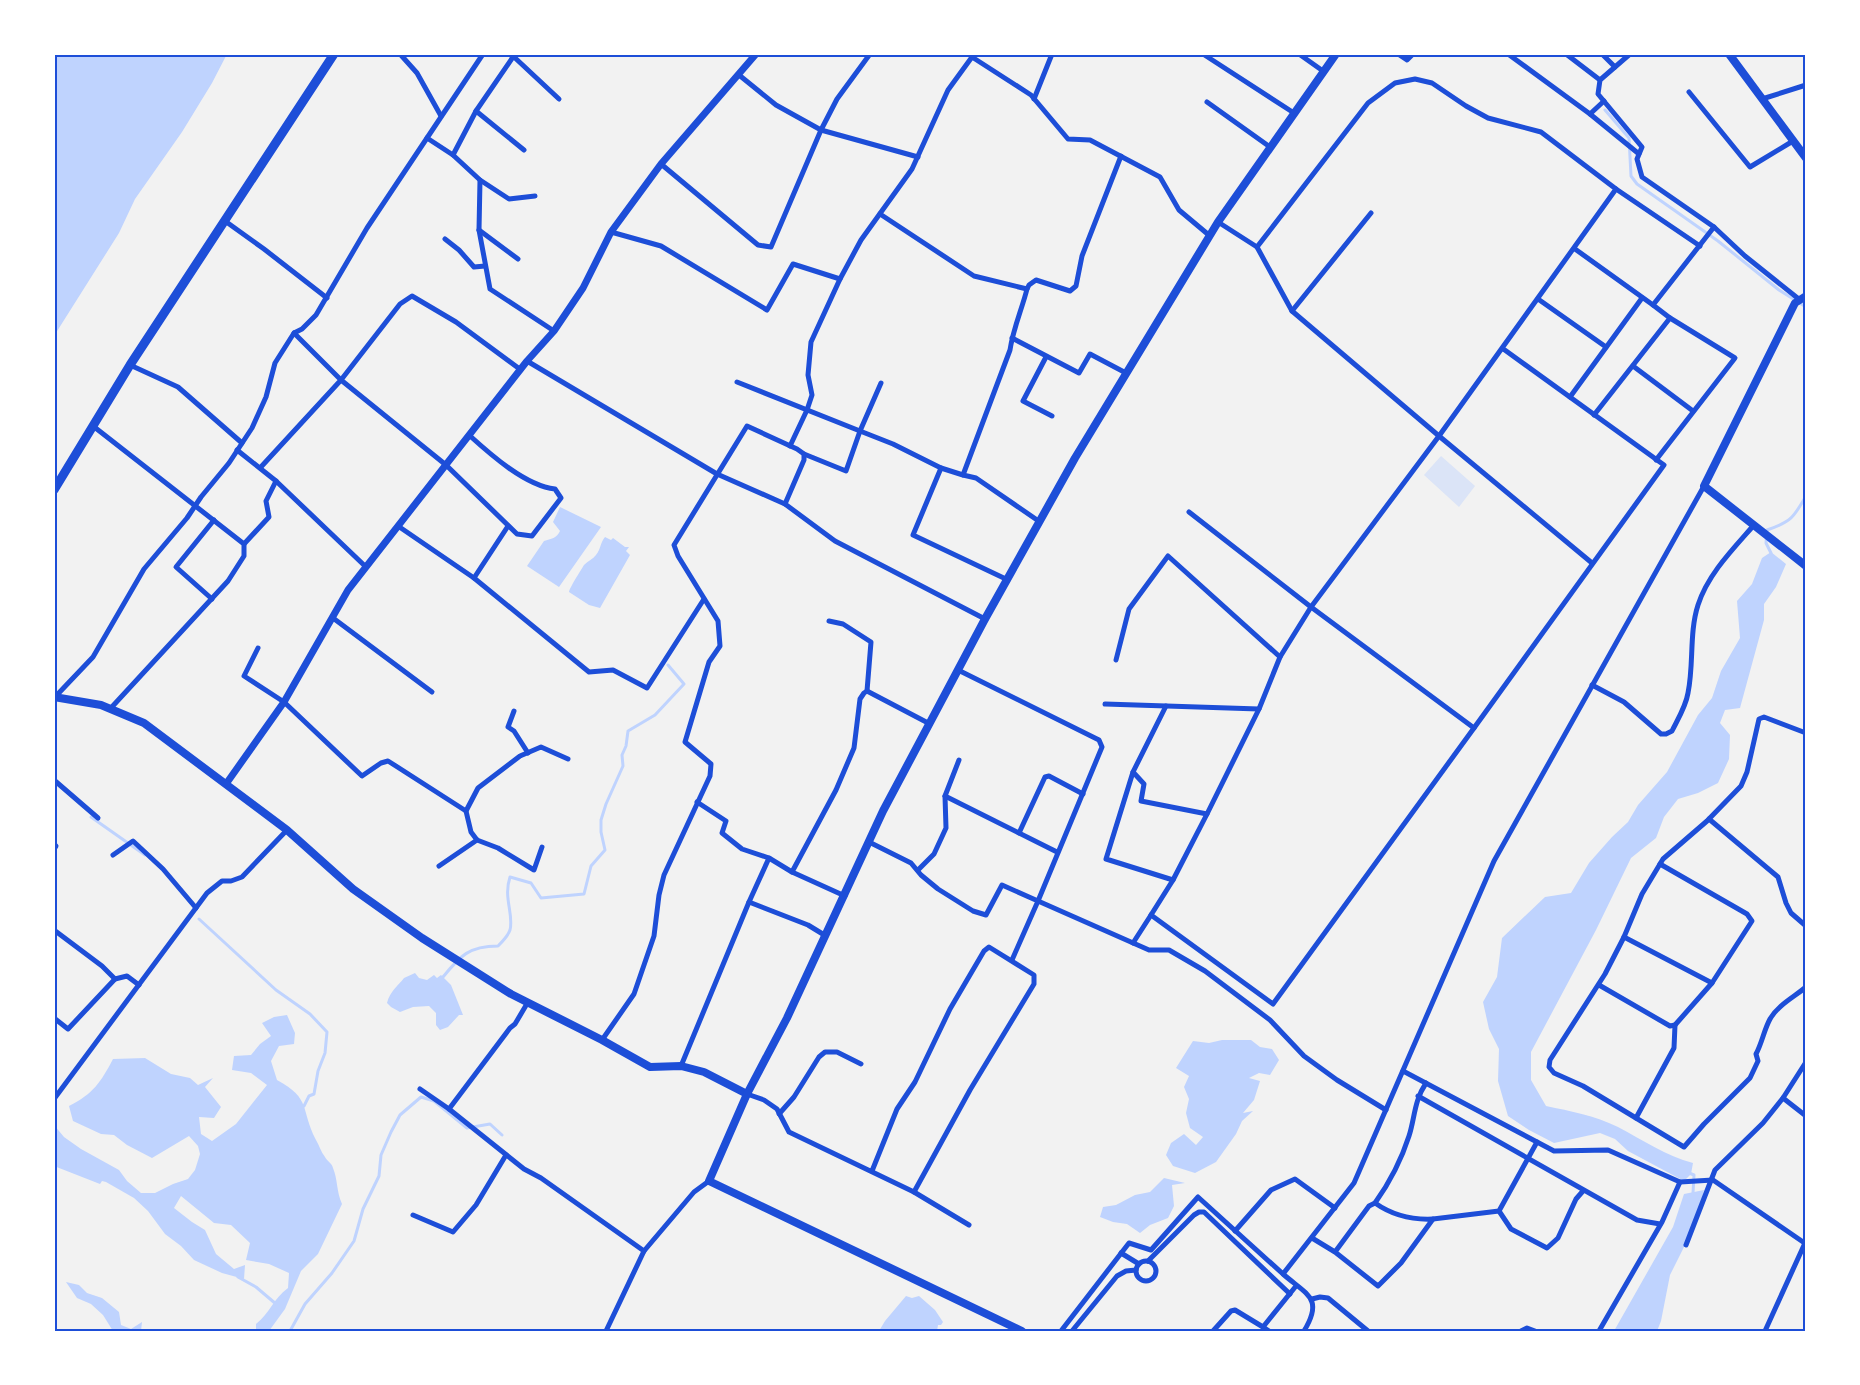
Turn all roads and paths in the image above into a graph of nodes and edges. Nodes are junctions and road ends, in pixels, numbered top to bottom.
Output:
1 (334, 54) edge
2 (400, 54) edge
3 (483, 54) edge
4 (870, 54) edge
5 (1052, 54) edge
6 (1203, 54) edge
7 (1299, 54) edge
8 (1336, 54) edge
9 (1398, 54) edge
10 (1413, 54) edge
11 (1508, 54) edge
12 (1566, 54) edge
13 (1602, 54) edge
14 (1630, 54) edge
15 (1729, 54) edge
16 (514, 55) edge
17 (753, 55) edge
18 (1615, 67) junction
19 (1323, 71) junction
20 (739, 75) junction
21 (1600, 80) junction
22 (1806, 85) edge
23 (1689, 92) dead end
24 (559, 99) dead end
25 (1034, 99) junction
26 (1762, 99) junction
27 (1604, 101) junction
28 (1207, 102) dead end
29 (476, 111) junction
30 (1294, 113) junction
31 (1590, 114) junction
32 (441, 116) junction
33 (820, 130) junction
34 (427, 138) junction
35 (1793, 141) junction
36 (1270, 147) junction
37 (524, 150) dead end
38 (1639, 154) junction
39 (453, 155) junction
40 (918, 156) junction
41 (1121, 156) junction
42 (1806, 158) edge
43 (661, 164) junction
44 (480, 180) junction
45 (1616, 189) junction
46 (535, 196) dead end
47 (1371, 213) dead end
48 (880, 214) junction
49 (225, 221) junction
50 (1218, 222) junction
51 (1714, 227) junction
52 (479, 231) junction
53 (610, 232) junction
54 (1210, 236) junction
55 (445, 239) dead end
56 (1700, 246) junction
57 (1257, 247) junction
58 (1575, 249) junction
59 (518, 259) dead end
60 (485, 266) junction
61 (840, 279) junction
62 (1027, 289) junction
63 (1642, 297) junction
64 (327, 298) junction
65 (1539, 299) junction
66 (1800, 300) edge
67 (1653, 305) junction
68 (1292, 311) junction
69 (1670, 318) junction
70 (554, 331) junction
71 (294, 333) junction
72 (1012, 338) junction
73 (1606, 347) junction
74 (1503, 348) junction
75 (1046, 357) junction
76 (527, 361) junction
77 (130, 364) junction
78 (1633, 366) junction
79 (521, 370) junction
80 (1126, 373) junction
81 (341, 380) junction
82 (737, 382) dead end
83 (881, 383) dead end
84 (1570, 397) junction
85 (807, 410) junction
86 (1693, 411) junction
87 (1594, 415) junction
88 (1052, 416) dead end
89 (93, 426) junction
90 (860, 431) junction
91 (470, 435) junction
92 (1439, 436) junction
93 (242, 443) junction
94 (790, 446) junction
95 (237, 450) junction
96 (804, 454) junction
97 (1656, 459) junction
98 (446, 465) junction
99 (260, 468) junction
100 (941, 468) junction
101 (717, 474) junction
102 (963, 475) junction
103 (276, 481) junction
104 (1704, 486) junction
105 (54, 490) edge
106 (785, 504) junction
107 (196, 505) junction
108 (1189, 512) dead end
109 (214, 520) junction
110 (1040, 522) junction
111 (1754, 525) junction
112 (398, 526) junction
113 (508, 526) junction
114 (244, 544) junction
115 (1592, 563) junction
116 (1806, 566) edge
117 (366, 567) junction
118 (474, 578) junction
119 (1008, 580) junction
120 (212, 599) junction
121 (704, 599) junction
122 (1311, 607) junction
123 (333, 618) junction
124 (985, 619) junction
125 (829, 621) dead end
126 (258, 648) dead end
127 (1280, 657) junction
128 (1116, 660) dead end
129 (958, 670) junction
130 (1592, 685) junction
131 (432, 692) dead end
132 (867, 692) junction
133 (54, 697) edge
134 (284, 702) junction
135 (1105, 704) dead end
136 (1166, 706) junction
137 (110, 709) junction
138 (1259, 709) junction
139 (514, 711) dead end
140 (930, 724) junction
141 (1474, 729) junction
142 (1806, 733) edge
143 (528, 753) junction
144 (568, 759) dead end
145 (958, 760) dead end
146 (1133, 772) junction
147 (54, 780) edge
148 (226, 784) junction
149 (1083, 794) junction
150 (945, 796) junction
151 (698, 802) junction
152 (466, 811) junction
153 (1207, 814) junction
154 (98, 818) dead end
155 (1709, 819) junction
156 (287, 830) junction
157 (1019, 833) junction
158 (477, 840) junction
159 (869, 842) junction
160 (54, 844) edge
161 (542, 847) dead end
162 (54, 849) edge
163 (1057, 852) junction
164 (113, 855) dead end
165 (769, 858) junction
166 (1660, 864) junction
167 (439, 866) dead end
168 (918, 870) junction
169 (792, 872) junction
170 (1173, 880) junction
171 (845, 896) junction
172 (1038, 901) junction
173 (749, 902) junction
174 (196, 908) junction
175 (1150, 915) junction
176 (1806, 926) edge
177 (54, 930) edge
178 (826, 936) junction
179 (1624, 937) junction
180 (1133, 943) junction
181 (1012, 960) junction
182 (115, 979) junction
183 (1712, 983) junction
184 (1599, 984) junction
185 (139, 985) junction
186 (1806, 987) edge
187 (528, 1002) junction
188 (54, 1018) edge
189 (1675, 1025) junction
190 (602, 1040) junction
191 (1806, 1063) edge
192 (861, 1064) dead end
193 (681, 1066) junction
194 (1403, 1071) junction
195 (1426, 1083) junction
196 (420, 1089) dead end
197 (747, 1094) junction
198 (1418, 1096) junction
199 (1783, 1098) junction
200 (54, 1099) edge
201 (449, 1109) junction
202 (1386, 1110) junction
203 (779, 1114) junction
204 (1806, 1116) edge
205 (1636, 1118) junction
206 (1537, 1142) junction
207 (506, 1155) junction
208 (1528, 1158) junction
209 (872, 1172) junction
210 (709, 1180) junction
211 (1710, 1180) junction
212 (1680, 1182) junction
213 (1583, 1191) junction
214 (914, 1192) junction
215 (1375, 1203) junction
216 (1335, 1208) junction
217 (1499, 1211) junction
218 (413, 1215) dead end
219 (1433, 1219) junction
220 (1660, 1224) junction
221 (969, 1225) dead end
222 (1235, 1231) junction
223 (1312, 1238) junction
224 (1806, 1244) edge
225 (1686, 1245) dead end
226 (644, 1251) junction
227 (1121, 1252) junction
228 (1335, 1252) junction
229 (1148, 1261) junction
230 (1137, 1267) junction
231 (1282, 1274) junction
232 (1296, 1286) junction
233 (1290, 1294) junction
234 (1312, 1299) junction
235 (1266, 1329) edge
236 (606, 1331) edge
237 (1022, 1331) edge
238 (1061, 1331) edge
239 (1072, 1331) edge
240 (1213, 1331) edge
241 (1304, 1331) edge
242 (1368, 1331) edge
243 (1521, 1331) edge
244 (1535, 1331) edge
245 (1599, 1331) edge
246 (1765, 1331) edge

1 - 49 main road
2 - 32 street
3 - 32 street
4 - 33 street
5 - 25 street
6 - 30 street
7 - 19 street
8 - 19 main road
9 - 10 street
11 - 31 street
12 - 21 street
13 - 18 street
14 - 18 street
15 - 26 main road
16 - 24 street
16 - 29 street
17 - 20 street
18 - 21 street
19 - 30 main road
20 - 33 street
20 - 43 street
21 - 27 street
22 - 26 street
23 - 35 street
25 - 40 street
25 - 41 street
26 - 35 main road
27 - 31 street
27 - 38 street
28 - 36 street
29 - 37 street
29 - 39 street
30 - 36 main road
31 - 38 street
32 - 34 street
33 - 40 street
33 - 43 street
34 - 39 street
34 - 64 street
35 - 42 main road
36 - 50 main road
38 - 51 street
39 - 44 street
40 - 48 street
41 - 54 street
41 - 62 street
43 - 53 street
44 - 46 street
44 - 52 street
45 - 56 street
45 - 57 street
45 - 58 street
47 - 68 street
48 - 61 street
48 - 62 street
49 - 64 street
49 - 77 main road
50 - 54 main road
50 - 57 street
51 - 56 street
51 - 66 street
52 - 59 street
52 - 60 street
53 - 61 street
53 - 70 street
54 - 80 main road
55 - 60 street
56 - 67 street
57 - 68 street
58 - 63 street
58 - 65 street
60 - 70 street
61 - 85 street
62 - 72 street
63 - 67 street
63 - 73 street
64 - 71 street
65 - 73 street
65 - 74 street
66 - 104 main road
67 - 69 street
68 - 92 street
69 - 78 street
69 - 86 street
70 - 76 street
71 - 81 street
71 - 93 street
72 - 75 street
72 - 102 street
73 - 84 street
74 - 84 street
74 - 92 street
75 - 80 street
75 - 88 street
76 - 79 street
76 - 101 street
77 - 89 main road
77 - 93 street
78 - 86 street
78 - 87 street
79 - 81 street
79 - 91 street
80 - 110 main road
81 - 98 street
81 - 99 street
82 - 85 street
83 - 90 street
84 - 87 street
85 - 90 street
85 - 94 street
86 - 97 street
87 - 97 street
89 - 105 main road
89 - 107 street
90 - 96 street
90 - 100 street
91 - 98 street
91 - 113 street
92 - 115 street
92 - 122 street
93 - 95 street
94 - 96 street
94 - 101 street
95 - 99 street
95 - 107 street
96 - 106 street
97 - 115 street
98 - 112 street
98 - 113 street
99 - 103 street
100 - 102 street
100 - 119 street
101 - 106 street
101 - 121 street
102 - 110 street
103 - 114 street
103 - 117 street
104 - 111 main road
104 - 130 street
106 - 124 street
107 - 109 street
107 - 133 street
108 - 122 street
109 - 114 street
109 - 120 street
110 - 119 main road
111 - 116 main road
111 - 130 street
112 - 117 street
112 - 118 street
113 - 118 street
114 - 120 street
115 - 141 street
117 - 123 street
118 - 121 street
119 - 124 main road
120 - 137 street
121 - 151 street
122 - 127 street
122 - 141 street
123 - 131 street
123 - 134 street
124 - 129 main road
125 - 132 street
126 - 134 street
127 - 128 street
127 - 138 street
129 - 140 main road
129 - 149 street
130 - 194 street
132 - 140 street
132 - 169 street
133 - 137 main road
134 - 148 street
134 - 152 street
135 - 136 street
136 - 138 street
136 - 146 street
137 - 148 main road
138 - 153 street
139 - 143 street
140 - 159 main road
141 - 175 street
142 - 155 street
143 - 144 street
143 - 152 street
145 - 150 street
146 - 153 street
146 - 170 street
147 - 154 street
148 - 156 main road
149 - 157 street
149 - 163 street
150 - 157 street
150 - 168 street
151 - 165 street
151 - 190 street
152 - 158 street
153 - 170 street
155 - 166 street
155 - 176 street
156 - 174 street
156 - 187 main road
157 - 163 street
158 - 161 street
158 - 167 street
159 - 168 street
159 - 171 main road
160 - 162 street
163 - 172 street
164 - 174 street
165 - 169 street
165 - 173 street
166 - 179 street
166 - 183 street
168 - 172 street
169 - 171 street
170 - 175 street
171 - 178 main road
172 - 180 street
172 - 181 street
173 - 178 street
173 - 193 street
174 - 185 street
175 - 180 street
177 - 182 street
178 - 197 main road
179 - 183 street
179 - 184 street
180 - 202 street
181 - 209 street
181 - 214 street
182 - 185 street
182 - 188 street
183 - 189 street
184 - 189 street
184 - 205 street
185 - 200 street
186 - 205 street
187 - 190 main road
187 - 201 street
189 - 205 street
190 - 193 main road
191 - 199 street
192 - 203 street
193 - 197 main road
194 - 195 street
194 - 202 street
195 - 198 street
195 - 206 street
196 - 201 street
197 - 203 street
197 - 210 main road
198 - 208 street
198 - 215 street
199 - 204 street
199 - 211 street
201 - 207 street
202 - 216 street
203 - 209 street
206 - 208 street
206 - 212 street
207 - 218 street
207 - 226 street
208 - 213 street
208 - 217 street
209 - 214 street
210 - 226 street
210 - 237 main road
211 - 212 street
211 - 224 street
211 - 225 street
212 - 220 street
213 - 217 street
213 - 220 street
214 - 221 street
215 - 219 street
215 - 228 street
216 - 222 street
216 - 223 street
217 - 219 street
219 - 228 street
220 - 245 street
222 - 227 street
222 - 231 street
223 - 228 street
223 - 231 street
224 - 246 street
226 - 236 street
227 - 230 street
227 - 238 street
229 - 230 street
229 - 230 street
229 - 233 street
230 - 239 street
231 - 232 street
232 - 233 street
232 - 234 street
233 - 235 street
234 - 241 street
234 - 242 street
235 - 240 street
243 - 244 street

